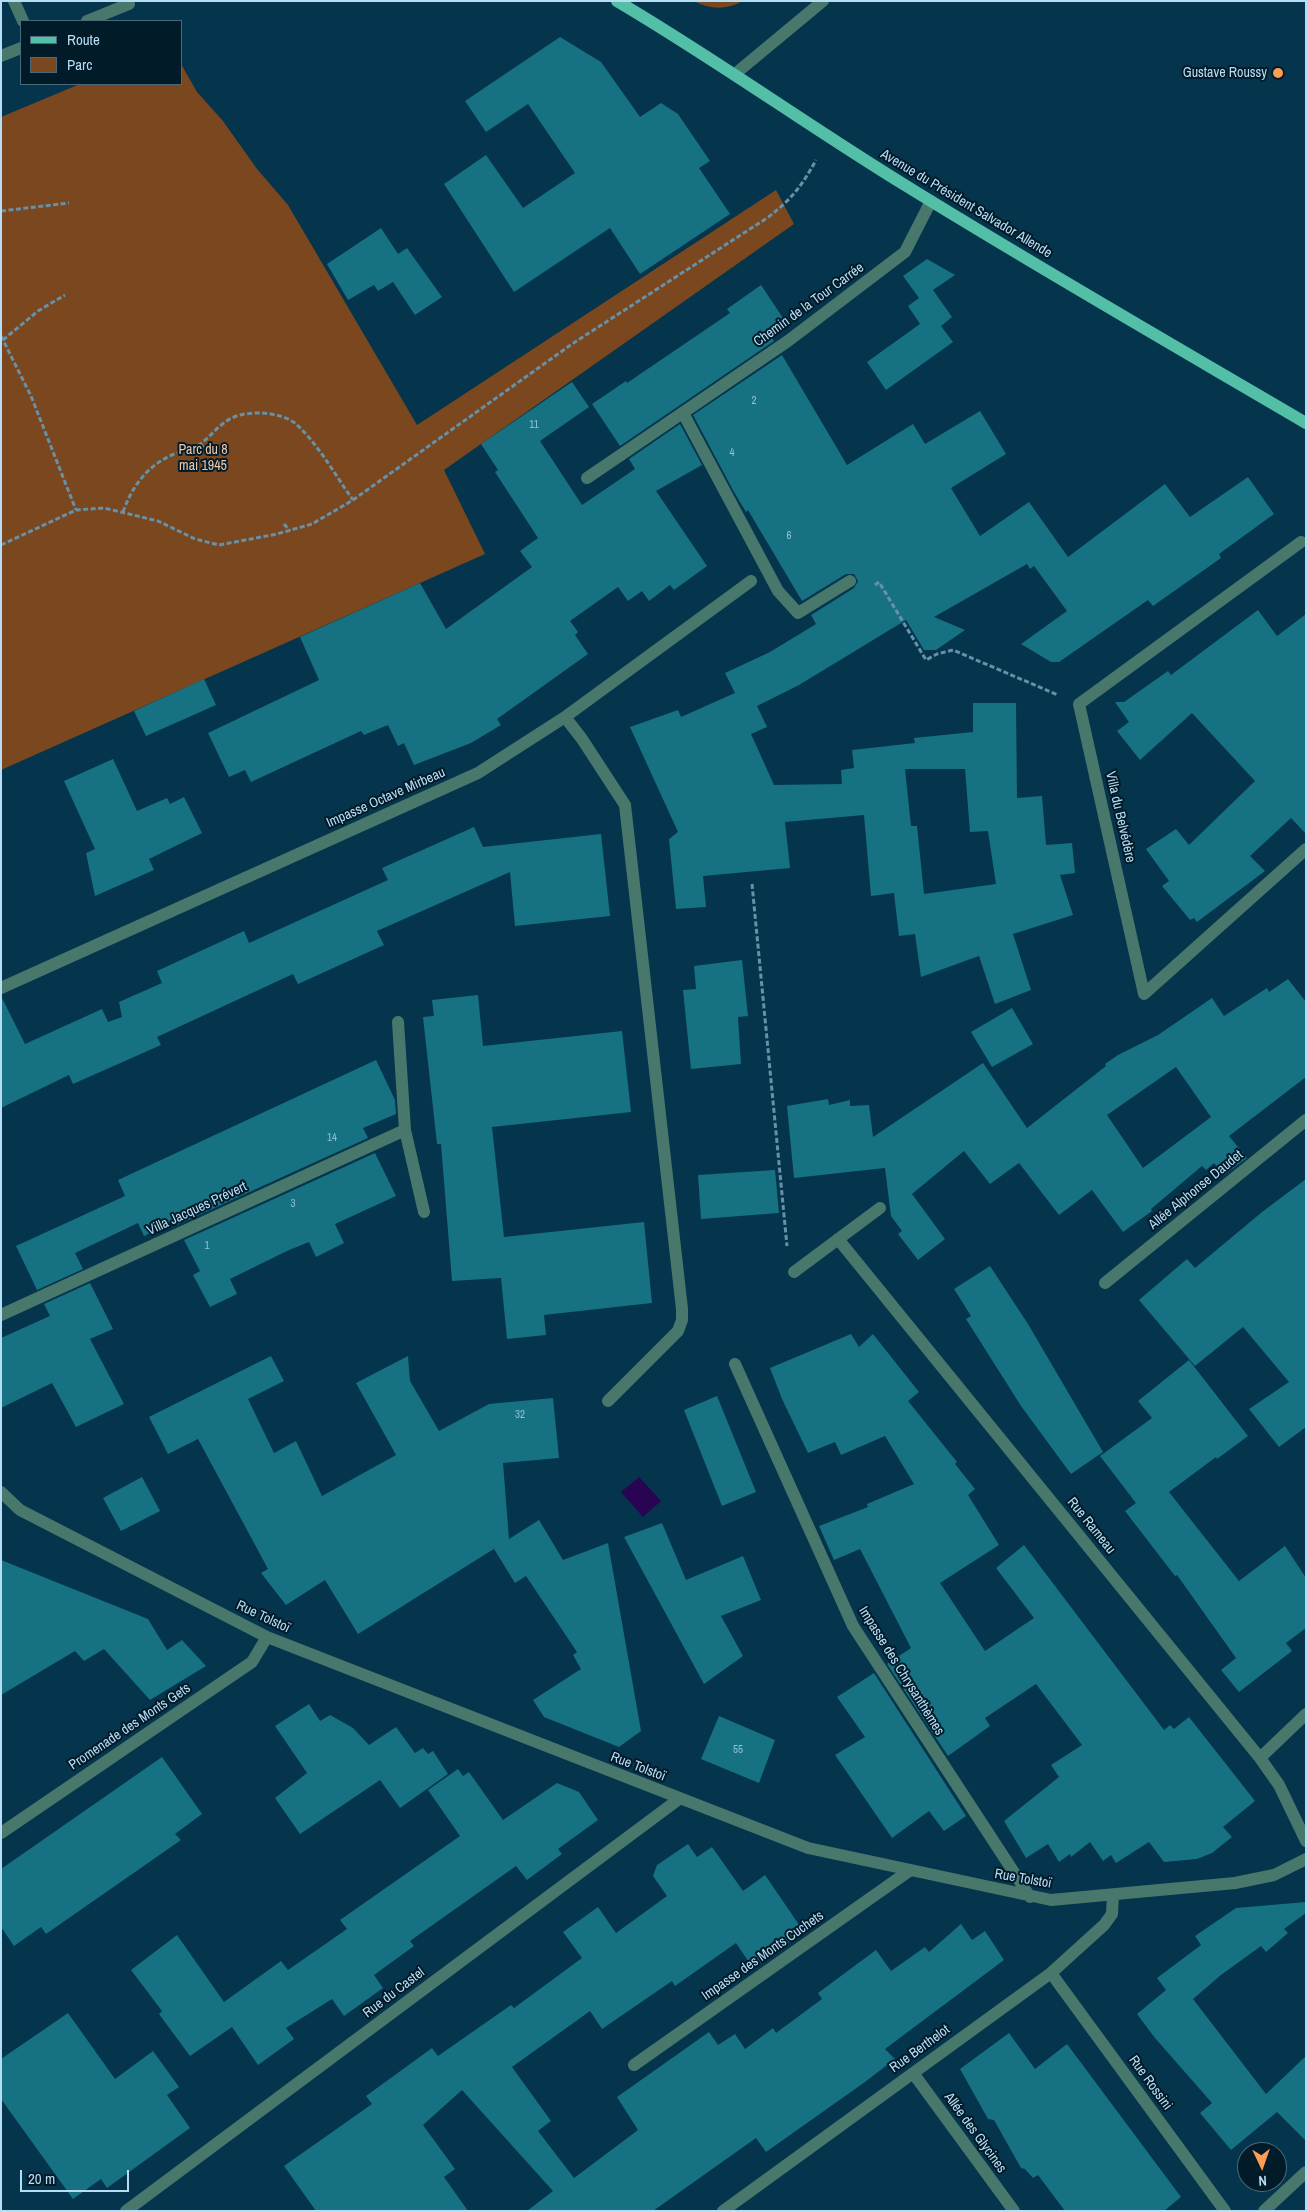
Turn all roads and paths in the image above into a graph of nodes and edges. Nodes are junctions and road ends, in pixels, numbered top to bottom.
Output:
1 (14, 1) edge
2 (618, 1) edge
3 (824, 1) edge
4 (129, 4) dead end
5 (23, 20) edge
6 (89, 20) edge
7 (20, 48) edge
8 (1, 56) edge
9 (735, 74) junction
10 (829, 137) junction
11 (931, 201) junction
12 (69, 203) dead end
13 (1, 210) edge
14 (65, 295) dead end
15 (2, 338) edge
16 (683, 413) junction
17 (1306, 423) edge
18 (200, 444) junction
19 (205, 450) dead end
20 (587, 478) dead end
21 (353, 500) junction
22 (76, 510) junction
23 (123, 512) junction
24 (284, 524) dead end
25 (290, 531) junction
26 (1301, 542) dead end
27 (1, 545) edge
28 (751, 581) dead end
29 (850, 582) joint
30 (1079, 704) junction
31 (566, 717) junction
32 (1306, 849) edge
33 (752, 884) dead end
34 (1, 988) edge
35 (398, 1022) dead end
36 (1306, 1120) edge
37 (405, 1130) junction
38 (880, 1208) dead end
39 (424, 1212) dead end
40 (838, 1239) junction
41 (794, 1272) joint
42 (1105, 1283) dead end
43 (1, 1315) edge
44 (735, 1364) dead end
45 (608, 1401) dead end
46 (1, 1492) edge
47 (267, 1637) junction
48 (1306, 1714) edge
49 (1260, 1758) junction
50 (679, 1799) junction
51 (1, 1833) edge
52 (1306, 1840) edge
53 (1306, 1859) edge
54 (909, 1871) junction
55 (1113, 1895) junction
56 (1030, 1897) junction
57 (1050, 1973) junction
58 (634, 2065) dead end
59 (912, 2073) junction
60 (1306, 2172) edge
61 (126, 2211) edge
62 (723, 2211) edge
63 (1014, 2211) edge
64 (1225, 2211) edge
65 (1264, 2211) edge

1 - 5 street
2 - 9 main road, Avenue du Président Salvador Allende
3 - 9 street
4 - 6 street
7 - 8 street
9 - 10 main road, Avenue du Président Salvador Allende
10 - 11 main road, Avenue du Président Salvador Allende
10 - 21 path
11 - 16 street, Chemin de la Tour Carrée
11 - 17 main road, Avenue du Président Salvador Allende
12 - 13 path
14 - 15 path
15 - 22 path
16 - 20 street, Chemin de la Tour Carrée
16 - 29 street
18 - 19 path
18 - 21 path
18 - 23 path
21 - 25 path
22 - 23 path
22 - 27 path
23 - 25 path
24 - 25 path
26 - 30 street
28 - 31 street, Impasse Octave Mirbeau
29 - 30 path
30 - 32 street, Villa du Belvédère
31 - 34 street, Impasse Octave Mirbeau
31 - 45 street
33 - 41 path
35 - 37 street
36 - 42 street, Allée Alphonse Daudet
37 - 39 street
37 - 43 street, Villa Jacques Prévert
38 - 40 street
40 - 41 street
40 - 49 street, Rue Rameau
44 - 56 street, Impasse des Chrysanthèmes
46 - 47 street, Rue Tolstoï
47 - 50 street, Rue Tolstoï
47 - 51 street, Promenade des Monts Gets
48 - 49 street
49 - 52 street, Rue Rameau
50 - 54 street, Rue Tolstoï
50 - 61 street, Rue du Castel
53 - 55 street, Rue Tolstoï
54 - 56 street, Rue Tolstoï
54 - 58 street, Impasse des Monts Cuchets
55 - 56 street, Rue Tolstoï
55 - 57 street, Rue Berthelot
57 - 59 street, Rue Berthelot
57 - 64 street, Rue Rossini
59 - 62 street, Rue Berthelot
59 - 63 street, Allée des Glycines
60 - 65 street

